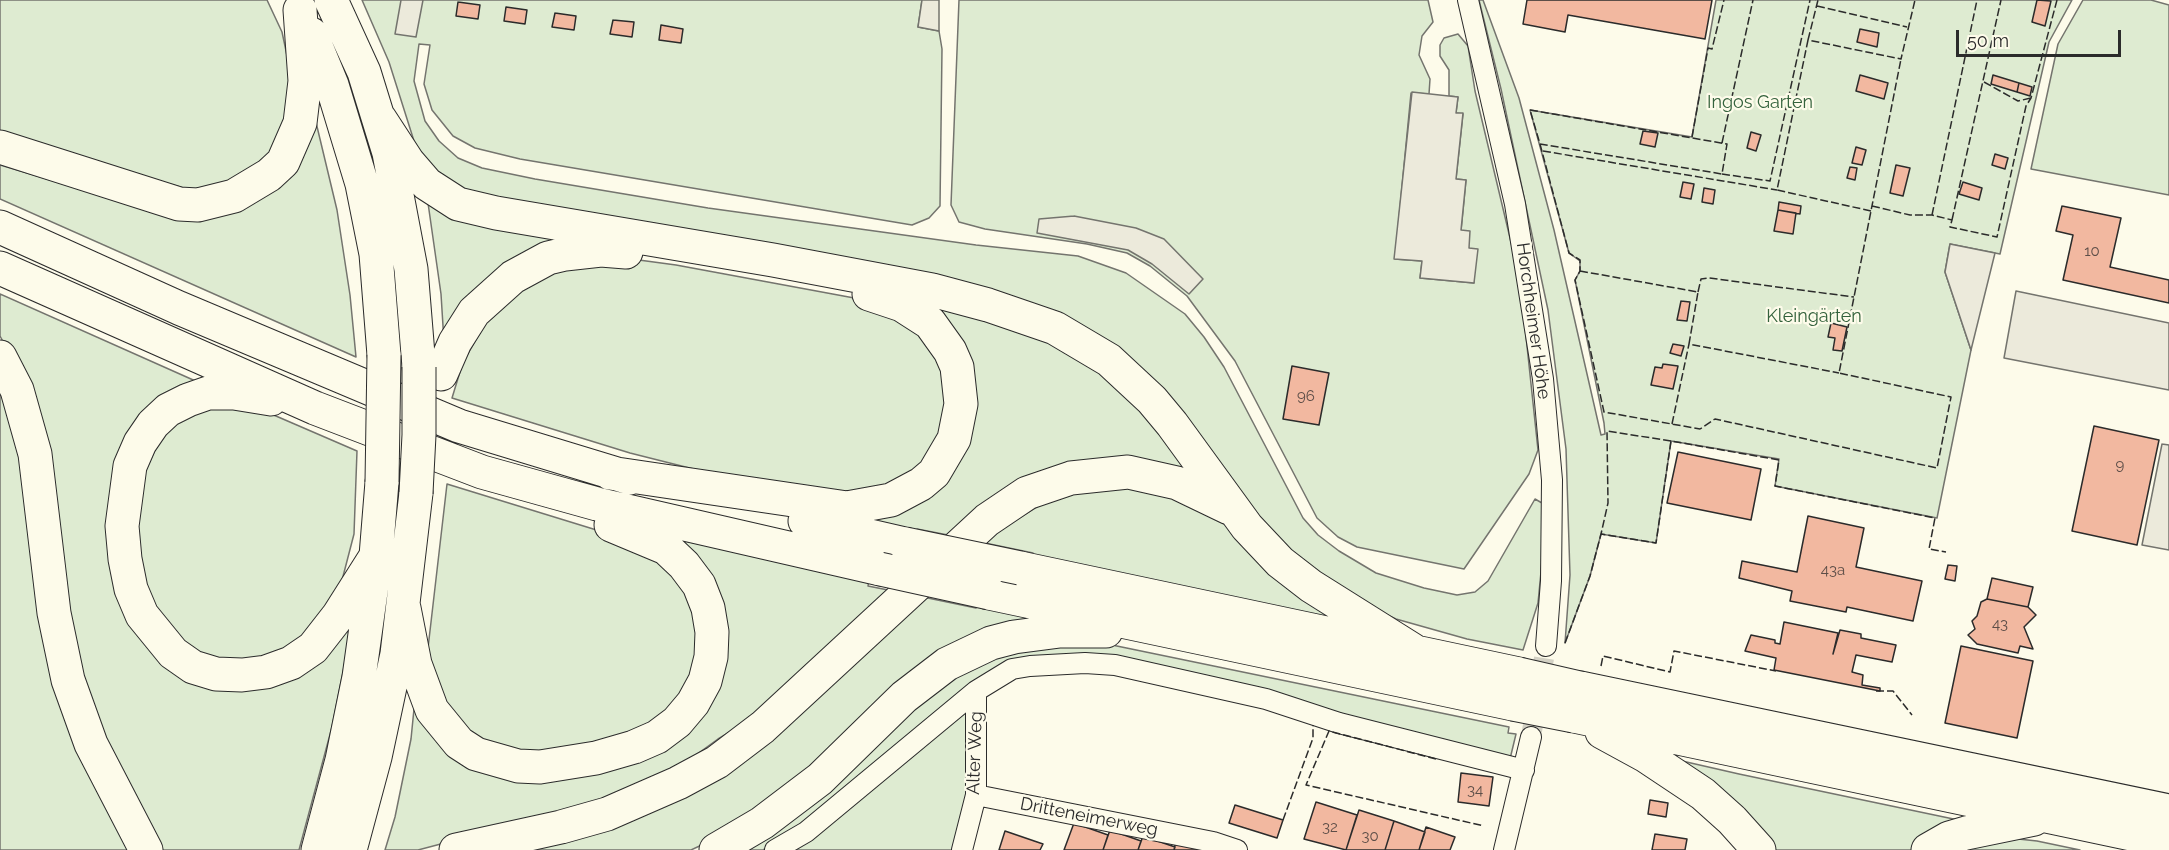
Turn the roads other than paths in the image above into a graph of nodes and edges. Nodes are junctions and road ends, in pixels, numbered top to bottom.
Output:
1 (331, 0) edge
2 (1468, 0) edge
3 (297, 5) edge
4 (380, 119) junction
5 (0, 147) edge
6 (0, 227) edge
7 (0, 268) edge
8 (0, 357) edge
9 (430, 370) junction
10 (315, 408) junction
11 (482, 472) junction
12 (610, 473) junction
13 (1236, 512) junction
14 (376, 556) junction
15 (404, 608) junction
16 (1164, 630) junction
17 (1546, 646) tunnel mouth
18 (1416, 652) junction
19 (1516, 689) junction
20 (976, 691) junction
21 (1577, 702) junction
22 (1531, 737) tunnel mouth
23 (1524, 770) junction
24 (976, 795) junction
25 (2169, 811) edge
26 (2049, 816) junction
27 (336, 842) edge
28 (2169, 842) edge
29 (146, 850) edge
30 (456, 850) edge
31 (716, 850) edge
32 (775, 850) edge
33 (962, 850) edge
34 (1237, 850) edge
35 (1504, 850) edge
36 (1759, 850) edge
37 (1928, 850) edge

1 - 4 highway
2 - 17 street, Horchheimer Höhe
3 - 5 highway
3 - 14 highway, bridge
4 - 9 highway
4 - 13 highway
6 - 12 highway
7 - 10 highway
8 - 29 highway
9 - 12 highway
9 - 15 highway, bridge
10 - 11 highway
10 - 14 highway
11 - 15 highway
11 - 16 highway, bridge
12 - 18 highway, bridge
13 - 18 highway
13 - 30 highway
14 - 27 highway
15 - 27 highway
16 - 19 highway
16 - 31 highway
18 - 19 highway
19 - 21 highway, bridge
20 - 23 street
20 - 24 street, Alter Weg
20 - 32 street
21 - 25 highway
21 - 26 highway
21 - 36 highway
22 - 23 street
23 - 35 street
24 - 33 street, Alter Weg
24 - 34 street, Dritteneimerweg
26 - 28 highway
26 - 37 highway

